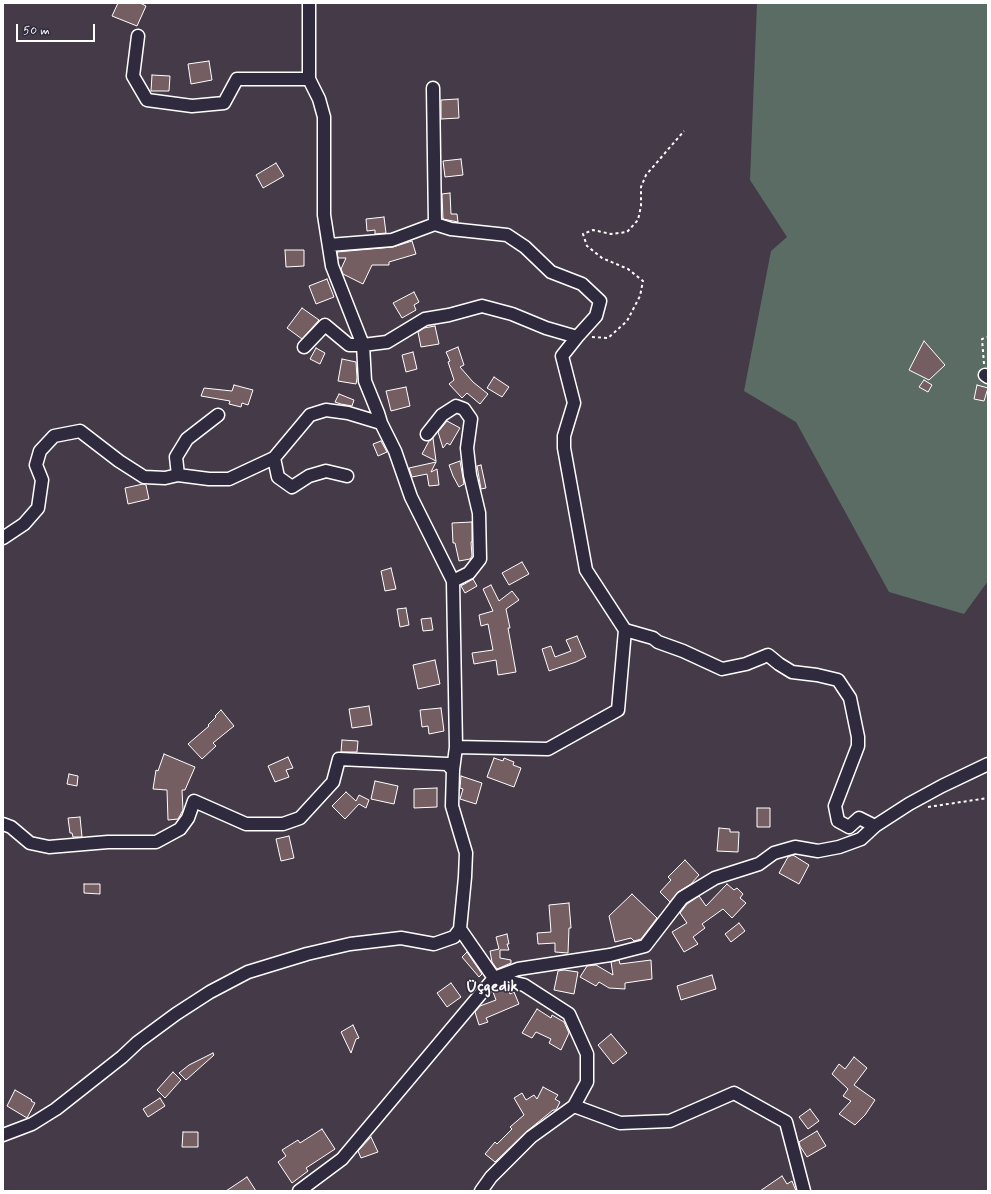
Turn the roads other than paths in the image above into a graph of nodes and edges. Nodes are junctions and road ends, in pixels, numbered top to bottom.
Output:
1 (309, 3) edge
2 (138, 36) dead end
3 (309, 79) junction
4 (433, 88) dead end
5 (435, 224) junction
6 (329, 245) junction
7 (577, 337) junction
8 (363, 345) junction
9 (304, 347) dead end
10 (218, 415) dead end
11 (381, 423) junction
12 (427, 434) dead end
13 (274, 458) junction
14 (178, 475) junction
15 (347, 476) dead end
16 (3, 538) edge
17 (453, 581) junction
18 (625, 630) junction
19 (456, 747) junction
20 (988, 764) edge
21 (453, 770) junction
22 (3, 824) edge
23 (875, 826) junction
24 (460, 928) junction
25 (494, 978) junction
26 (574, 1106) junction
27 (3, 1135) edge
28 (299, 1191) edge
29 (481, 1191) edge
30 (804, 1191) edge

1 - 3 street
2 - 3 street
3 - 6 street
4 - 5 street
5 - 6 street
5 - 7 street
6 - 8 street
7 - 8 street
7 - 18 street
8 - 9 street
8 - 11 street
10 - 14 street
11 - 13 street
11 - 17 street
12 - 17 street
13 - 14 street
13 - 15 street
14 - 16 street
17 - 19 street
18 - 19 street
18 - 23 street
19 - 21 street
20 - 23 street
21 - 22 street
21 - 24 street
23 - 25 street
24 - 25 street
24 - 27 street
25 - 26 street
25 - 28 street
26 - 29 street
26 - 30 street

